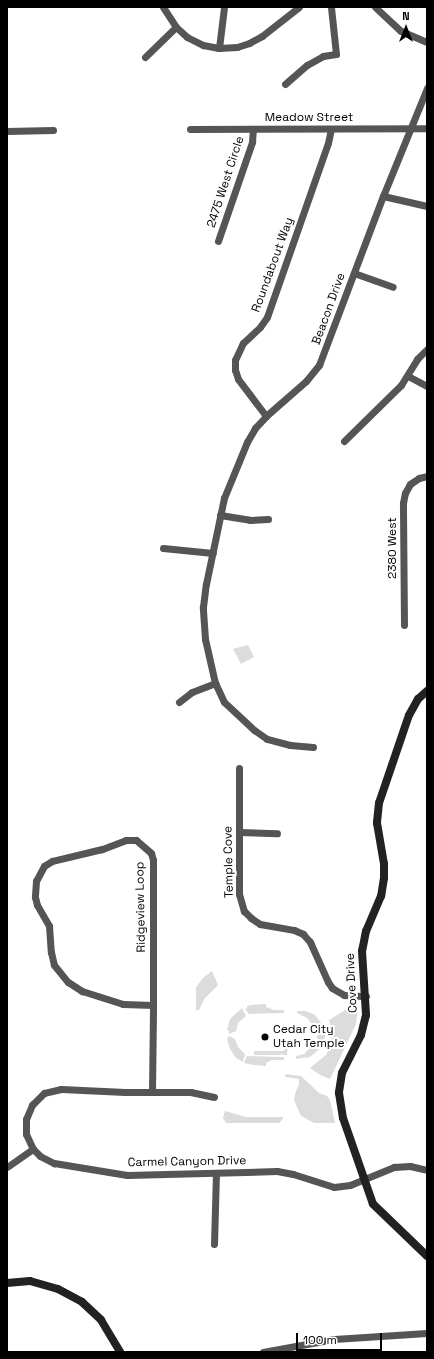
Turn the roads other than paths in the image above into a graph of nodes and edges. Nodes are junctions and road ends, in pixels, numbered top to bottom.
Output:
1 (163, 7) edge
2 (224, 7) edge
3 (298, 7) edge
4 (331, 7) edge
5 (375, 7) edge
6 (176, 27) junction
7 (427, 42) edge
8 (219, 48) junction
9 (145, 57) dead end
10 (285, 84) dead end
11 (427, 88) edge
12 (411, 128) junction
13 (427, 128) edge
14 (190, 129) dead end
15 (254, 129) junction
16 (331, 129) junction
17 (53, 130) dead end
18 (7, 131) edge
19 (383, 196) junction
20 (427, 206) edge
21 (218, 241) dead end
22 (354, 273) junction
23 (393, 287) dead end
24 (427, 349) edge
25 (408, 376) junction
26 (427, 386) edge
27 (266, 416) junction
28 (344, 441) dead end
29 (427, 476) edge
30 (220, 515) junction
31 (268, 519) dead end
32 (163, 548) dead end
33 (213, 553) junction
34 (404, 625) dead end
35 (215, 683) junction
36 (427, 691) edge
37 (179, 702) dead end
38 (313, 747) dead end
39 (239, 768) dead end
40 (239, 832) junction
41 (277, 832) dead end
42 (366, 996) junction
43 (153, 1005) junction
44 (152, 1092) junction
45 (214, 1097) dead end
46 (32, 1149) junction
47 (7, 1167) edge
48 (427, 1170) edge
49 (216, 1173) junction
50 (363, 1180) junction
51 (214, 1244) dead end
52 (427, 1256) edge
53 (7, 1283) edge
54 (427, 1333) edge
55 (120, 1352) edge
56 (263, 1352) edge

1 - 6 street
2 - 8 street
3 - 8 street
4 - 10 street
5 - 7 street
6 - 8 street
6 - 9 street
11 - 12 street, Beacon Drive
12 - 13 street, Meadow Street
12 - 16 street, Meadow Street
12 - 19 street, Beacon Drive
14 - 15 street, Meadow Street
15 - 16 street, Meadow Street
15 - 21 street, 2475 West Circle
16 - 27 street, Roundabout Way
17 - 18 street
19 - 20 street
19 - 22 street, Beacon Drive
22 - 23 street
22 - 27 street, Beacon Drive
24 - 25 street
25 - 26 street
25 - 28 street
27 - 30 street, Beacon Drive
29 - 34 street, 2380 West
30 - 31 street
30 - 33 street, Beacon Drive
32 - 33 street
33 - 35 street, Beacon Drive
35 - 37 street
35 - 38 street, Beacon Drive
36 - 42 main road, Cove Drive
39 - 40 street, Temple Cove
40 - 41 street
40 - 42 street, Temple Cove
42 - 50 main road, Cove Drive
43 - 43 street, Ridgeview Loop
43 - 44 street, Ridgeview Loop
44 - 45 street
44 - 46 street
46 - 47 street
46 - 49 street, Carmel Canyon Drive
48 - 50 street, Carmel Canyon Drive
49 - 50 street, Carmel Canyon Drive
49 - 51 street
50 - 52 main road, Cove Drive
53 - 55 main road
54 - 56 street

